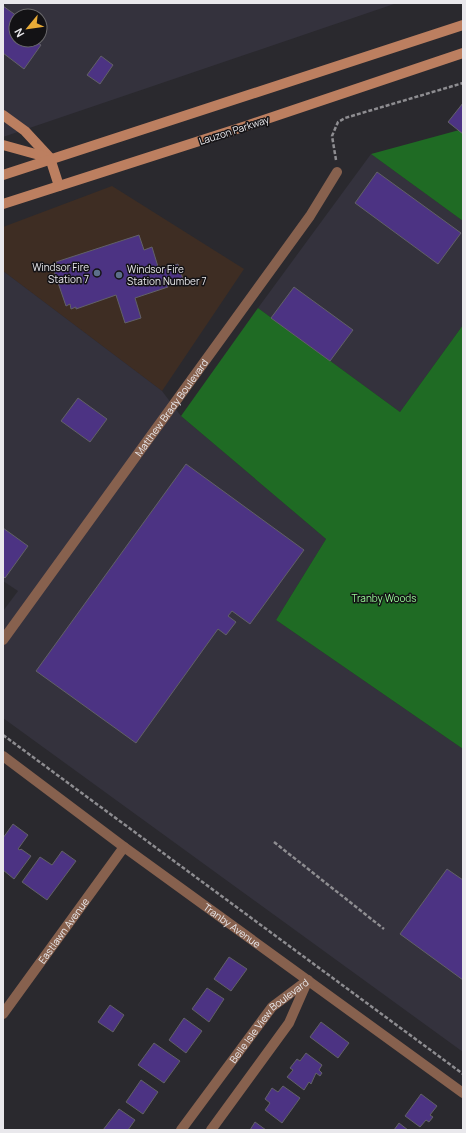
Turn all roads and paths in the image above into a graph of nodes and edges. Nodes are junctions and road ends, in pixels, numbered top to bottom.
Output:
1 (463, 25) edge
2 (463, 53) edge
3 (463, 83) edge
4 (3, 115) edge
5 (3, 145) edge
6 (50, 158) junction
7 (337, 172) joint
8 (3, 175) edge
9 (59, 186) junction
10 (3, 204) edge
11 (3, 640) edge
12 (3, 735) edge
13 (3, 756) edge
14 (274, 842) dead end
15 (124, 847) junction
16 (384, 929) dead end
17 (308, 980) junction
18 (3, 1014) edge
19 (463, 1074) edge
20 (463, 1093) edge
21 (181, 1130) edge
22 (211, 1130) edge

1 - 6 main road
2 - 9 main road, Lauzon Parkway
3 - 7 path
4 - 6 main road
5 - 6 main road
6 - 8 main road
6 - 9 main road
7 - 11 street, Matthew Brady Boulevard
9 - 10 main road, Lauzon Parkway
12 - 19 path
13 - 15 street, Tranby Avenue
14 - 16 path
15 - 17 street, Tranby Avenue
15 - 18 street, Eastlawn Avenue
17 - 20 street, Tranby Avenue
17 - 21 street, Belle Isle View Boulevard
17 - 22 street, Belle Isle View Boulevard

